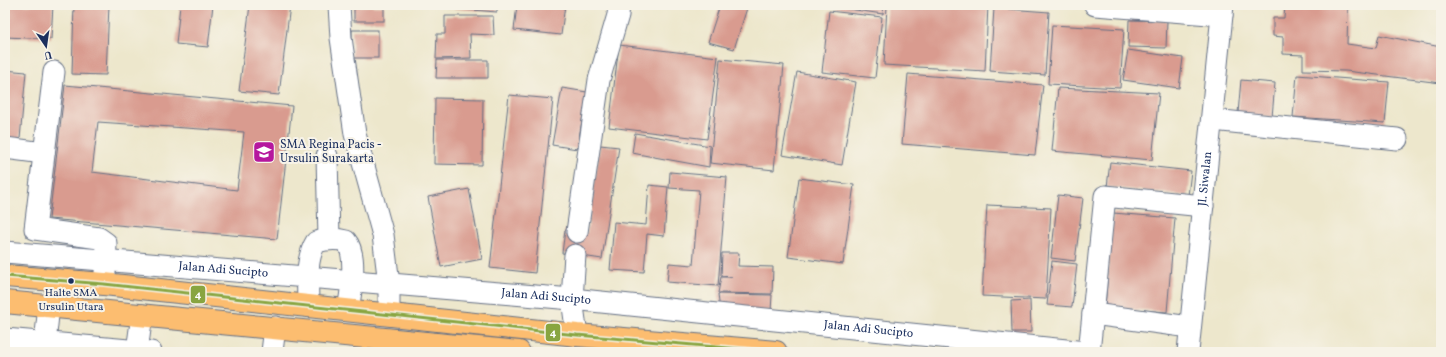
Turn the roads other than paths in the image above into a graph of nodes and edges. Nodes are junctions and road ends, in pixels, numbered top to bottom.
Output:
1 (339, 5) edge
2 (619, 5) edge
3 (1095, 5) edge
4 (1223, 10) edge
5 (54, 72) dead end
6 (1212, 120) junction
7 (1397, 139) dead end
8 (5, 148) edge
9 (44, 153) junction
10 (327, 156) dead end
11 (1203, 206) junction
12 (35, 229) junction
13 (577, 232) dead end
14 (328, 238) junction
15 (5, 252) edge
16 (31, 255) junction
17 (575, 255) dead end
18 (106, 261) junction
19 (5, 276) edge
20 (307, 277) junction
21 (28, 278) junction
22 (352, 281) junction
23 (104, 284) junction
24 (389, 284) junction
25 (572, 299) junction
26 (5, 302) edge
27 (308, 305) junction
28 (49, 306) junction
29 (348, 310) junction
30 (142, 314) junction
31 (389, 314) junction
32 (1094, 314) junction
33 (275, 327) junction
34 (1190, 327) junction
35 (577, 334) junction
36 (5, 339) edge
37 (45, 343) junction
38 (932, 345) edge
39 (144, 351) edge
40 (272, 352) edge
41 (519, 352) edge
42 (776, 352) edge
43 (1087, 352) edge
44 (1188, 352) edge

1 - 24 street
2 - 13 street
3 - 4 street
4 - 6 street, Jl. Siwalan
5 - 9 street
6 - 7 street
6 - 11 street, Jl. Siwalan
8 - 9 street
9 - 12 street
10 - 14 street
11 - 32 street
11 - 34 street, Jl. Siwalan
12 - 16 street
12 - 18 street
14 - 20 street
14 - 22 street
15 - 16 street, Jalan Adi Sucipto
16 - 18 street, Jalan Adi Sucipto
16 - 21 street
17 - 25 street
18 - 20 street, Jalan Adi Sucipto
18 - 23 street
19 - 21 highway, Jalan Adi Sucipto
20 - 22 street, Jalan Adi Sucipto
20 - 27 street
21 - 23 highway, Jalan Adi Sucipto
22 - 24 street, Jalan Adi Sucipto
22 - 29 street
23 - 27 highway, Jalan Adi Sucipto
24 - 25 street, Jalan Adi Sucipto
24 - 31 street
25 - 35 street
25 - 38 street, Jalan Adi Sucipto
26 - 28 highway
27 - 29 highway, Jalan Adi Sucipto
28 - 30 highway
28 - 37 street
29 - 31 highway, Jalan Adi Sucipto
30 - 33 highway
30 - 39 street
31 - 35 highway, Jalan Adi Sucipto
32 - 34 street
32 - 43 street
33 - 40 street
33 - 41 highway
34 - 44 street, Jl. Siwalan
35 - 42 highway, Jalan Adi Sucipto
36 - 37 street
37 - 39 street
38 - 43 street, Jalan Adi Sucipto

